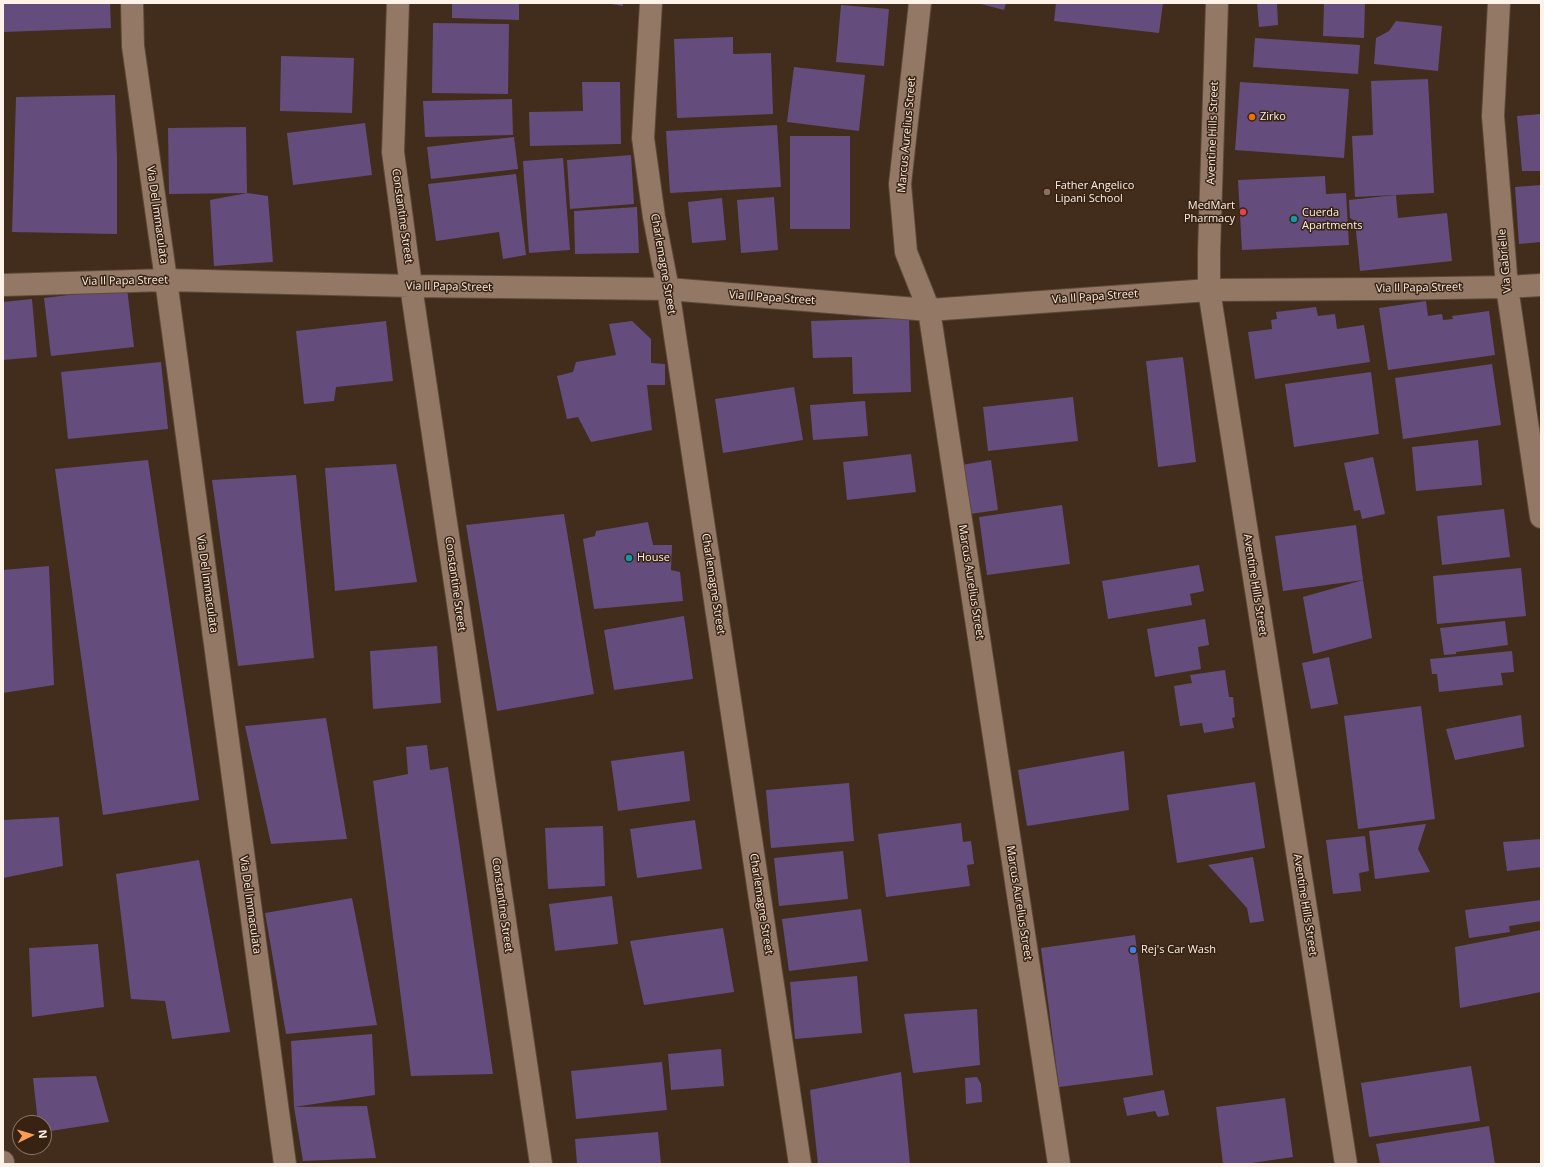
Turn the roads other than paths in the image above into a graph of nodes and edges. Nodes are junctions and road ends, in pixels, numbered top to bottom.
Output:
1 (132, 3) edge
2 (398, 3) edge
3 (652, 3) edge
4 (920, 3) edge
5 (1217, 3) edge
6 (1499, 3) edge
7 (166, 280) junction
8 (3, 285) edge
9 (1541, 285) edge
10 (411, 286) junction
11 (1507, 287) junction
12 (668, 290) junction
13 (1209, 290) junction
14 (929, 310) junction
15 (1541, 517) edge
16 (285, 1164) edge
17 (541, 1164) edge
18 (800, 1164) edge
19 (1060, 1164) edge
20 (1346, 1164) edge

1 - 7 street, Via Del Immaculata
2 - 10 street, Constantine Street
3 - 12 street, Charlemagne Street
4 - 14 street, Marcus Aurelius Street
5 - 13 street, Aventine Hills Street
6 - 11 street, Via Gabrielle
7 - 8 street, Via Il Papa Street
7 - 10 street, Via Il Papa Street
7 - 16 street, Via Del Immaculata
9 - 11 street, Via Il Papa Street
10 - 12 street, Via Il Papa Street
10 - 17 street, Constantine Street
11 - 13 street, Via Il Papa Street
11 - 15 street, Via Gabrielle
12 - 14 street, Via Il Papa Street
12 - 18 street, Charlemagne Street
13 - 14 street, Via Il Papa Street
13 - 20 street, Aventine Hills Street
14 - 19 street, Marcus Aurelius Street

